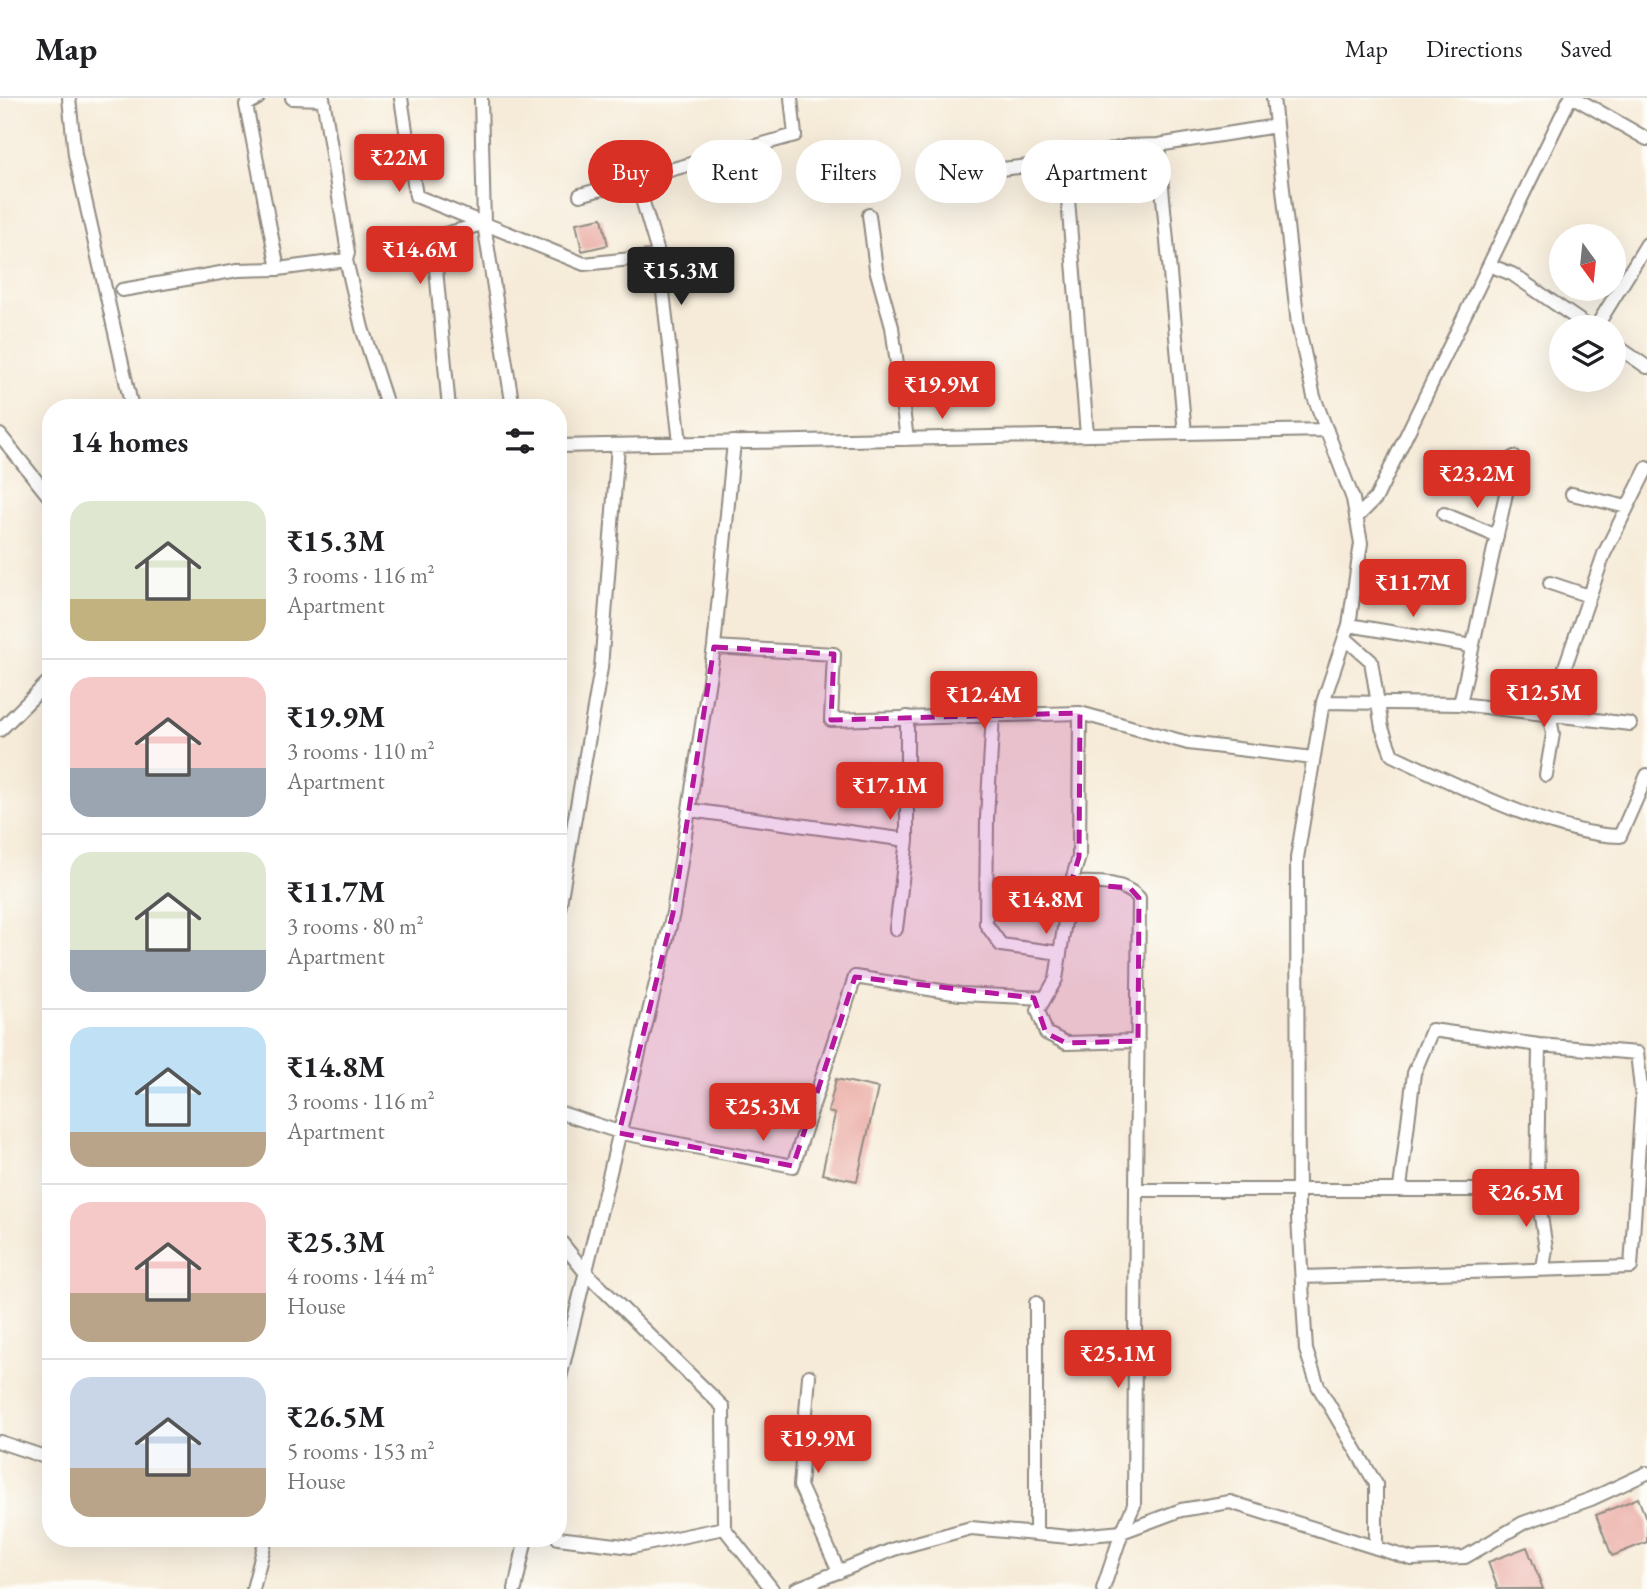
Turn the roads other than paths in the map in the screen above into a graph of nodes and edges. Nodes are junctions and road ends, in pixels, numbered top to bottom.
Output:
1 (69, 98) edge
2 (258, 98) edge
3 (292, 98) edge
4 (323, 98) edge
5 (401, 98) edge
6 (481, 98) edge
7 (791, 98) edge
8 (1273, 98) edge
9 (1570, 98) edge
10 (1575, 98) edge
11 (1276, 126) junction
12 (1647, 139) edge
13 (1171, 143) edge
14 (673, 169) edge
15 (588, 193) edge
16 (580, 195) dead end
17 (643, 203) edge
18 (1068, 203) edge
19 (1163, 203) edge
20 (869, 215) dead end
21 (484, 224) junction
22 (1647, 244) edge
23 (659, 256) junction
24 (346, 260) junction
25 (1489, 265) junction
26 (278, 269) junction
27 (121, 290) dead end
28 (1573, 315) edge
29 (1603, 315) edge
30 (1626, 352) edge
31 (1647, 367) edge
32 (130, 399) edge
33 (385, 399) edge
34 (448, 399) edge
35 (512, 399) edge
36 (1327, 430) junction
37 (1185, 433) junction
38 (1087, 435) junction
39 (0, 436) edge
40 (907, 439) junction
41 (734, 442) junction
42 (680, 443) junction
43 (618, 445) junction
44 (567, 446) edge
45 (1514, 457) dead end
46 (1647, 468) edge
47 (42, 488) edge
48 (1572, 494) dead end
49 (1627, 507) junction
50 (1444, 514) dead end
51 (1356, 518) junction
52 (1497, 536) junction
53 (1550, 583) dead end
54 (1588, 596) junction
55 (1347, 631) junction
56 (1472, 646) junction
57 (714, 647) junction
58 (42, 688) edge
59 (1323, 702) junction
60 (1377, 703) junction
61 (1460, 704) junction
62 (1080, 713) junction
63 (1549, 713) junction
64 (993, 714) junction
65 (907, 717) junction
66 (1630, 724) dead end
67 (0, 730) edge
68 (1313, 758) junction
69 (1546, 775) dead end
70 (1647, 775) edge
71 (690, 810) junction
72 (907, 840) junction
73 (567, 863) edge
74 (1071, 883) junction
75 (896, 929) dead end
76 (1060, 953) junction
77 (1045, 999) junction
78 (1138, 1041) junction
79 (1539, 1045) junction
80 (567, 1115) edge
81 (619, 1133) junction
82 (1298, 1188) junction
83 (1400, 1188) junction
84 (1136, 1190) junction
85 (1537, 1190) junction
86 (567, 1249) edge
87 (1543, 1268) junction
88 (585, 1272) junction
89 (1302, 1277) junction
90 (1036, 1303) dead end
91 (567, 1348) edge
92 (809, 1376) dead end
93 (0, 1442) edge
94 (42, 1457) edge
95 (1647, 1473) edge
96 (724, 1528) junction
97 (1122, 1532) junction
98 (1036, 1534) junction
99 (567, 1539) edge
100 (264, 1547) edge
101 (524, 1547) edge
102 (1376, 1548) junction
103 (839, 1572) junction
104 (253, 1589) edge
105 (515, 1589) edge
106 (772, 1589) edge
107 (796, 1589) edge
108 (1103, 1589) edge

1 - 32 street
2 - 26 street
3 - 4 street
4 - 24 street
5 - 21 street
6 - 21 street
7 - 14 street
8 - 11 street
9 - 25 street
10 - 12 street
11 - 13 street
11 - 36 street
15 - 16 street
17 - 23 street
18 - 38 street
19 - 37 street
20 - 40 street
21 - 23 street
21 - 34 street
21 - 35 street
22 - 29 street
23 - 42 street
24 - 26 street
24 - 33 street
25 - 28 street
25 - 51 street
26 - 27 street
30 - 31 street
36 - 37 street
36 - 51 street
37 - 38 street
38 - 40 street
39 - 47 street
40 - 41 street
41 - 42 street
41 - 57 street
42 - 43 street
43 - 44 street
43 - 73 street
45 - 52 street
46 - 49 street
48 - 49 street
49 - 54 street
50 - 52 street
51 - 55 street
52 - 56 street
53 - 54 street
54 - 63 street
55 - 56 street
55 - 59 street
55 - 60 street
56 - 61 street
57 - 65 street
57 - 71 street
58 - 67 street
59 - 60 street
59 - 68 street
60 - 61 street
60 - 70 street
61 - 63 street
62 - 64 street
62 - 68 street
62 - 74 street
63 - 66 street
63 - 69 street
64 - 65 street
64 - 76 street
65 - 72 street
68 - 82 street
71 - 72 street
71 - 81 street
72 - 75 street
74 - 76 street
74 - 78 street
76 - 77 street
77 - 78 street
77 - 81 street
78 - 84 street
79 - 83 street
79 - 85 street
79 - 87 street
80 - 81 street
81 - 88 street
82 - 83 street
82 - 84 street
82 - 89 street
83 - 85 street
84 - 97 street
85 - 87 street
86 - 88 street
87 - 89 street
88 - 91 street
88 - 96 street
89 - 102 street
90 - 98 street
92 - 103 street
93 - 94 street
95 - 102 street
96 - 99 street
96 - 106 street
97 - 98 street
97 - 102 street
97 - 108 street
98 - 103 street
100 - 104 street
101 - 105 street
103 - 107 street

